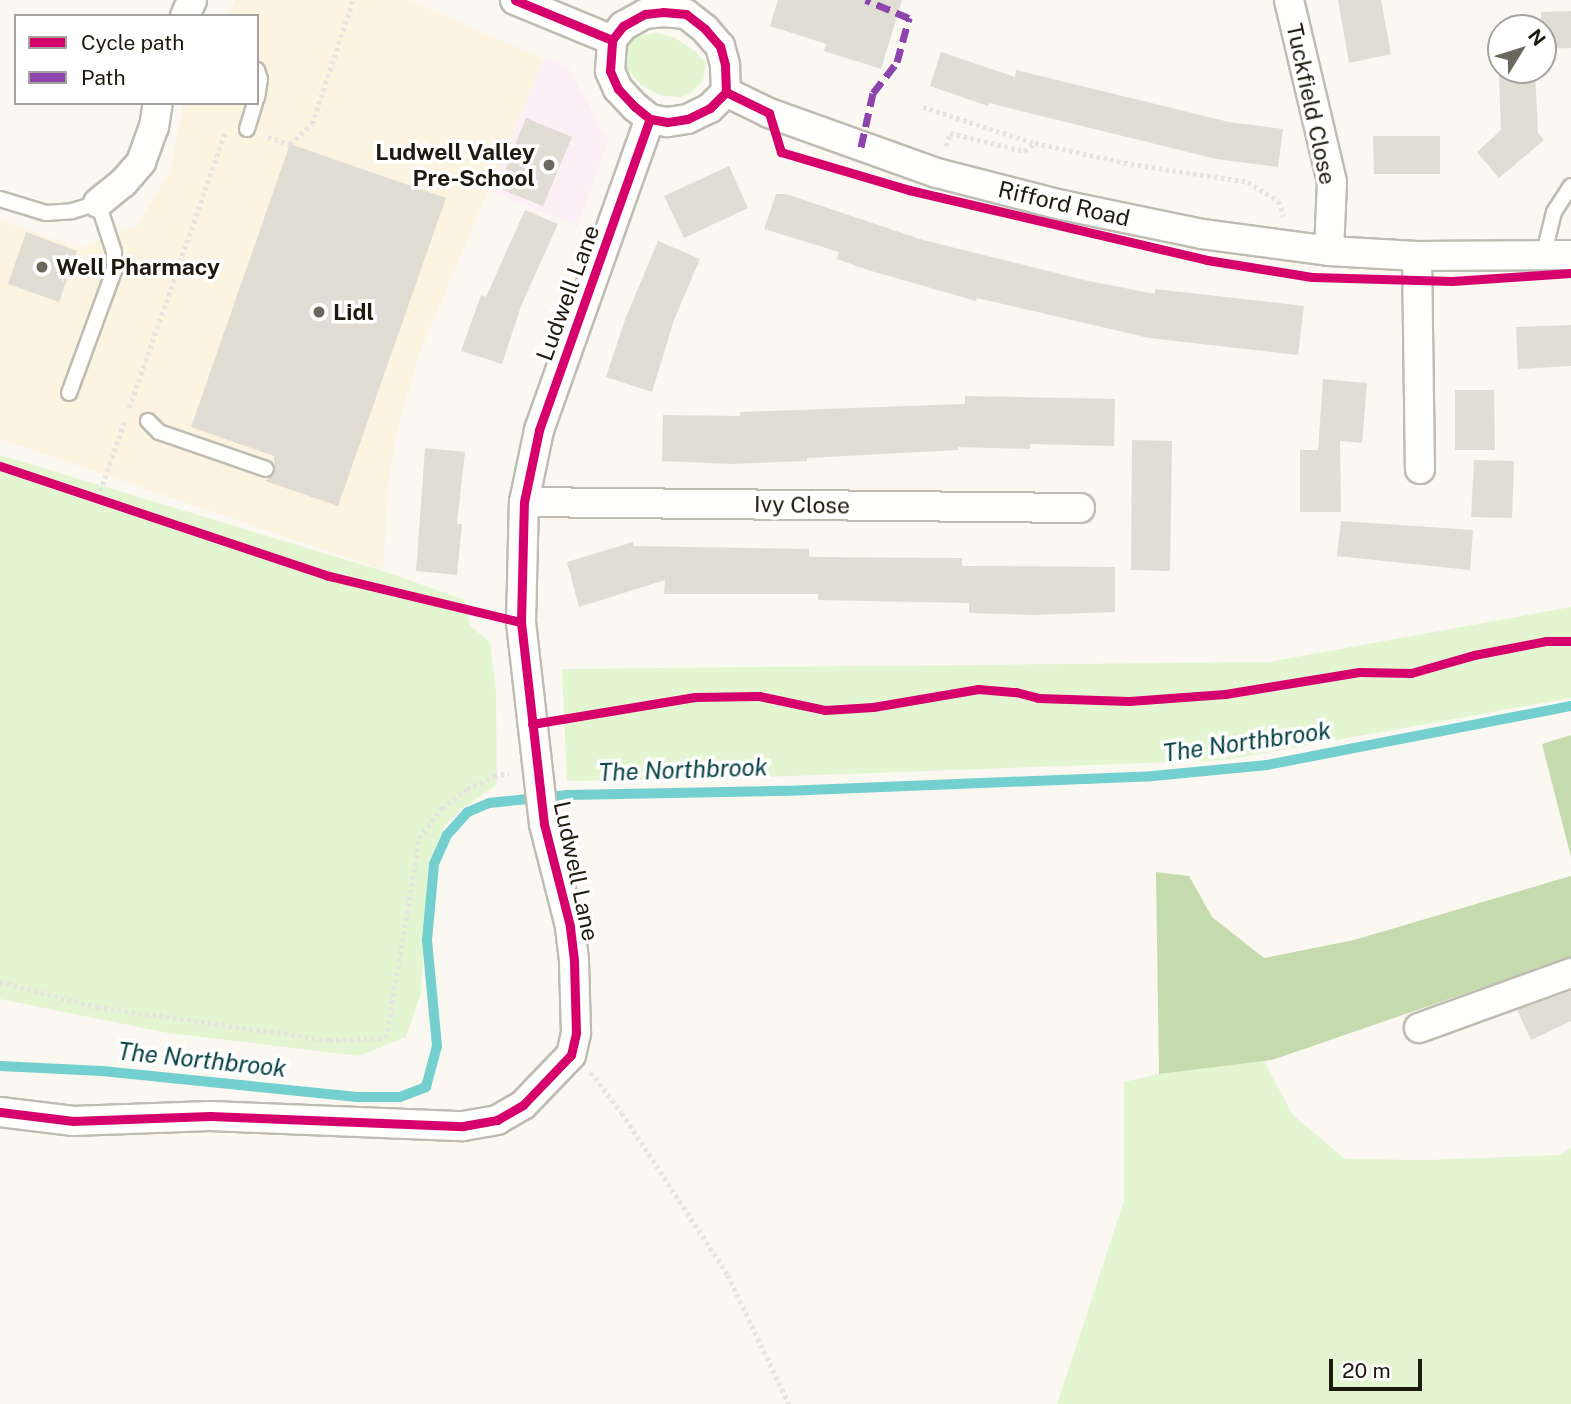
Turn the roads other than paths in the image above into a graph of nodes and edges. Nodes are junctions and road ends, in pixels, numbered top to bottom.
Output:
1 (514, 0) edge
2 (1289, 0) edge
3 (688, 7) edge
4 (612, 40) junction
5 (726, 92) junction
6 (158, 105) edge
7 (255, 105) edge
8 (650, 119) junction
9 (247, 129) road end
10 (1571, 186) edge
11 (0, 200) edge
12 (98, 203) junction
13 (1329, 251) junction
14 (1571, 255) edge
15 (1418, 256) junction
16 (1543, 257) junction
17 (69, 393) dead end
18 (148, 421) dead end
19 (266, 469) dead end
20 (1420, 469) dead end
21 (524, 502) junction
22 (1080, 508) dead end
23 (1571, 973) edge
24 (1419, 1028) dead end
25 (0, 1112) edge

1 - 4 street
2 - 13 street, Tuckfield Close
3 - 4 street
3 - 5 street
4 - 8 street
5 - 8 street
5 - 13 street, Rifford Road
6 - 12 street
7 - 9 lane
8 - 21 street, Ludwell Lane
10 - 16 lane
11 - 12 lane
12 - 17 lane
13 - 15 street, Rifford Road
14 - 16 street, Rifford Road
15 - 16 street, Rifford Road
15 - 20 street
18 - 19 lane
21 - 22 street, Ivy Close
21 - 25 street, Ludwell Lane
23 - 24 street

